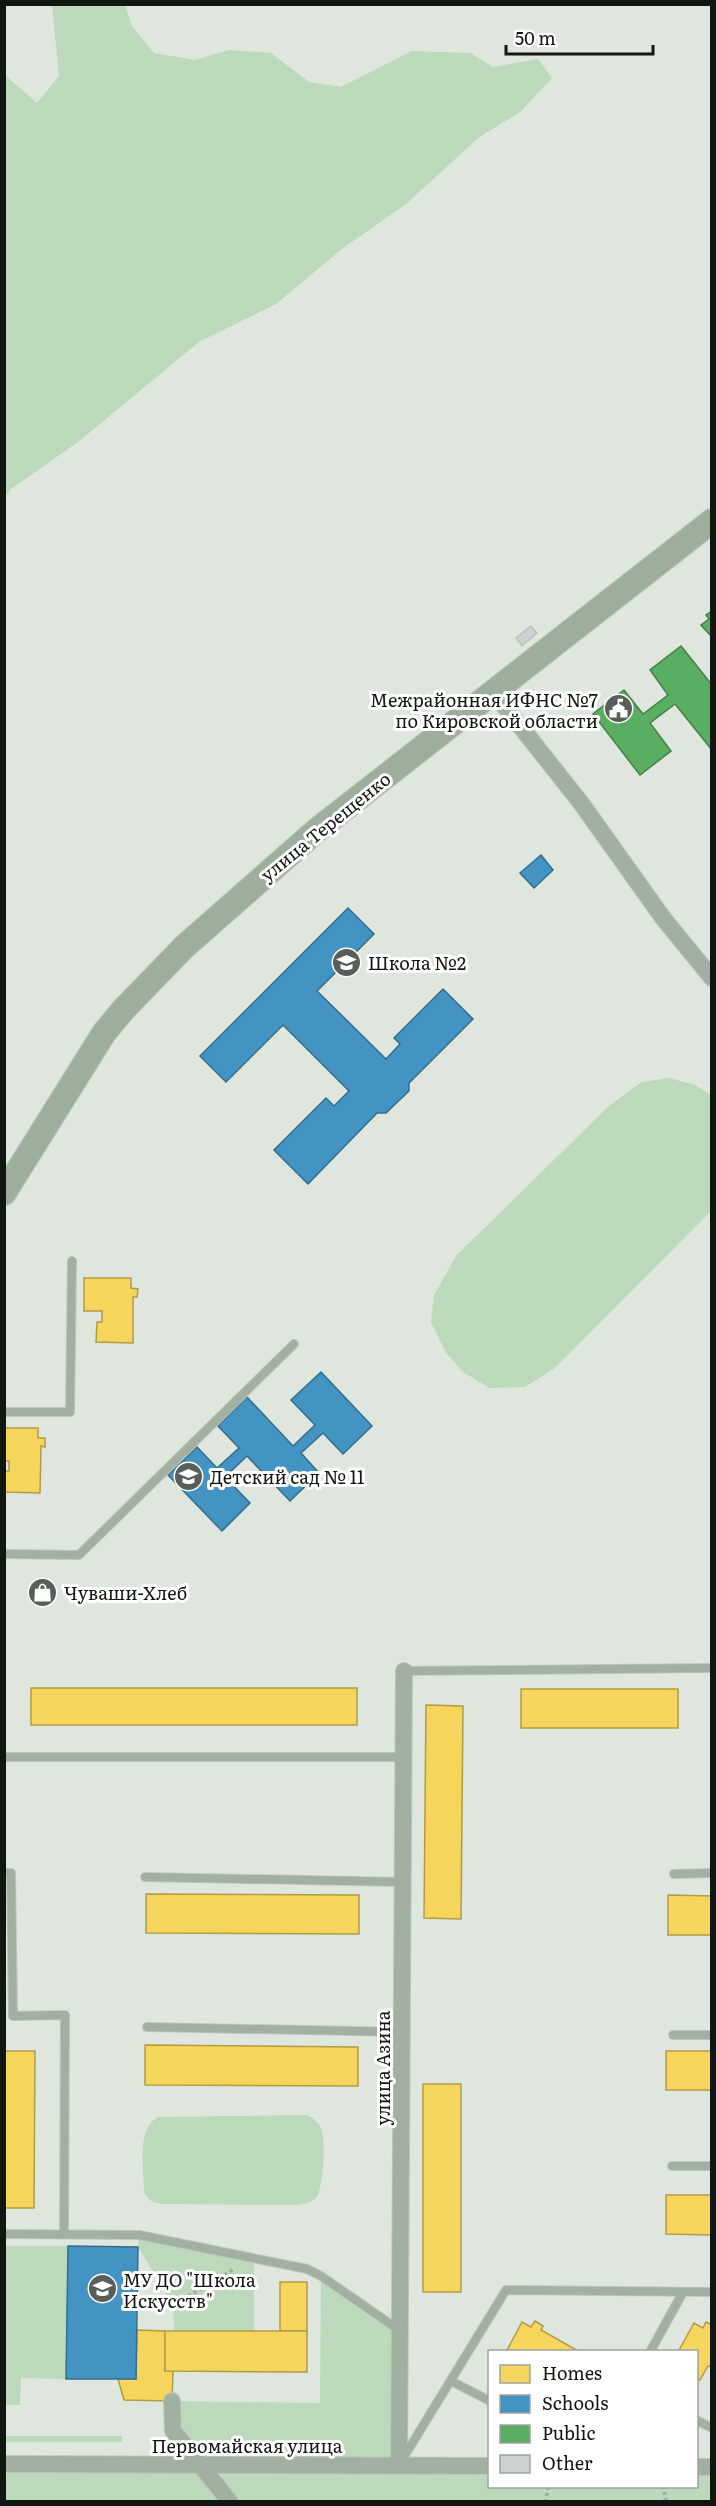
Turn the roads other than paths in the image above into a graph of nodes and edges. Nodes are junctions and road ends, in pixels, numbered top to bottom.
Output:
1 (711, 521) edge
2 (494, 693) junction
3 (711, 978) edge
4 (4, 1193) edge
5 (72, 1261) dead end
6 (294, 1344) dead end
7 (4, 1412) edge
8 (4, 1554) edge
9 (711, 1668) edge
10 (404, 1671) joint
11 (4, 1757) edge
12 (403, 1757) junction
13 (4, 1873) edge
14 (711, 1873) edge
15 (674, 1874) dead end
16 (145, 1877) dead end
17 (402, 1882) junction
18 (147, 2027) dead end
19 (402, 2032) junction
20 (673, 2035) dead end
21 (711, 2035) edge
22 (672, 2166) dead end
23 (711, 2166) edge
24 (4, 2234) edge
25 (64, 2234) junction
26 (683, 2292) junction
27 (711, 2292) edge
28 (399, 2330) junction
29 (651, 2350) edge
30 (451, 2381) junction
31 (488, 2400) edge
32 (172, 2401) dead end
33 (200, 2463) junction
34 (4, 2464) edge
35 (399, 2465) junction
36 (488, 2466) edge
37 (230, 2502) edge

1 - 2 street, улица Терещенко
2 - 3 street
2 - 4 street, улица Терещенко
5 - 7 lane
6 - 8 lane
9 - 10 lane
10 - 12 street, улица Азина
11 - 12 lane
12 - 17 street, улица Азина
13 - 25 lane
14 - 15 lane
16 - 17 lane
17 - 19 street, улица Азина
18 - 19 lane
19 - 28 street, улица Азина
20 - 21 lane
22 - 23 lane
24 - 25 lane
25 - 28 lane
26 - 27 lane
26 - 29 lane
26 - 30 lane
28 - 35 street, улица Азина
30 - 31 lane
30 - 35 lane
32 - 33 street
33 - 34 street, Первомайская улица
33 - 35 street, Первомайская улица
33 - 37 street
35 - 36 street, Первомайская улица

